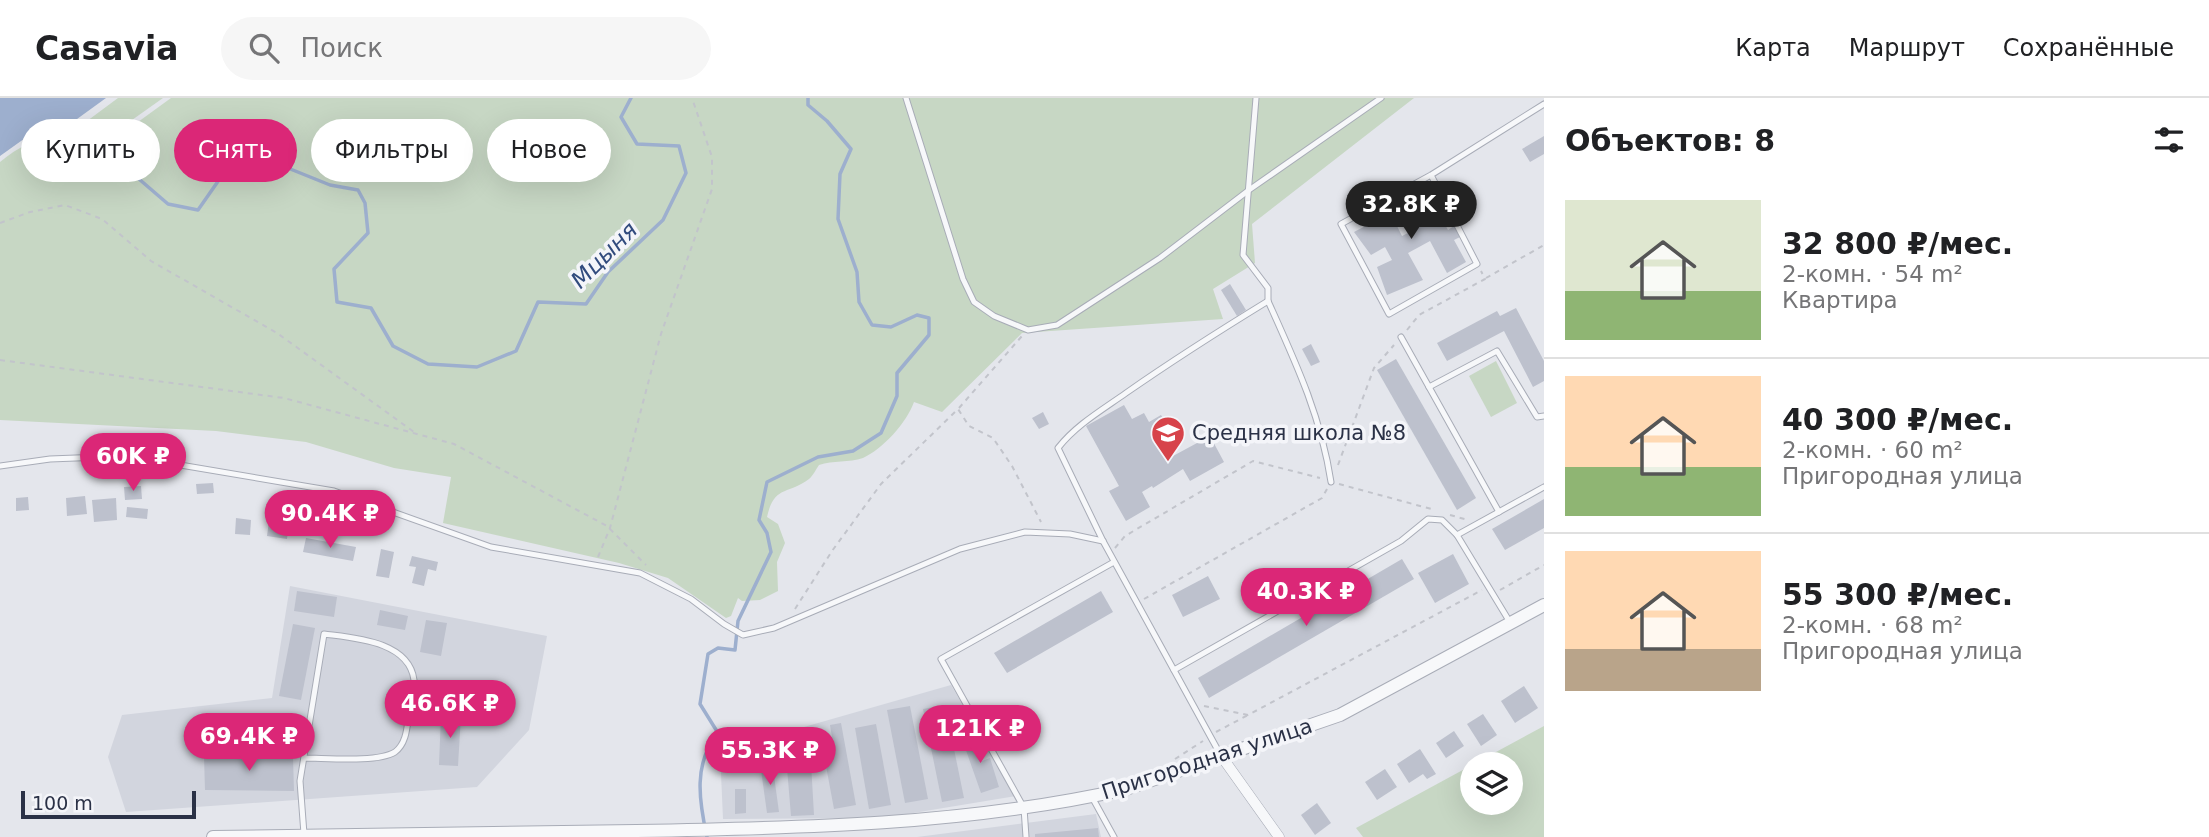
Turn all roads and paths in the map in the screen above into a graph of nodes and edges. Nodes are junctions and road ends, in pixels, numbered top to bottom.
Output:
1 (692, 98) edge
2 (906, 98) edge
3 (1256, 98) edge
4 (1381, 98) edge
5 (1544, 104) edge
6 (1431, 175) junction
7 (1249, 190) junction
8 (0, 223) edge
9 (1544, 245) edge
10 (1477, 264) junction
11 (1485, 279) junction
12 (1268, 301) junction
13 (1028, 330) junction
14 (1401, 337) junction
15 (0, 360) edge
16 (1429, 387) junction
17 (958, 409) junction
18 (1544, 416) edge
19 (415, 433) junction
20 (0, 466) edge
21 (1331, 482) junction
22 (1544, 487) edge
23 (1499, 512) junction
24 (1479, 523) junction
25 (1047, 533) junction
26 (1457, 535) junction
27 (1103, 541) junction
28 (1110, 554) junction
29 (1114, 562) junction
30 (595, 565) junction
31 (1544, 565) edge
32 (659, 580) junction
33 (1489, 587) junction
34 (1137, 603) junction
35 (1544, 605) edge
36 (786, 623) junction
37 (1511, 624) junction
38 (1174, 670) junction
39 (1193, 704) junction
40 (1248, 715) junction
41 (1210, 736) junction
42 (1222, 757) junction
43 (304, 758) junction
44 (1169, 763) dead end
45 (1092, 797) junction
46 (1024, 808) junction
47 (785, 833) edge
48 (304, 836) edge
49 (213, 837) edge
50 (1026, 837) edge
51 (1114, 837) edge
52 (1279, 837) edge

1 - 30 path
2 - 13 lane
3 - 7 lane
4 - 7 lane
5 - 6 lane
6 - 10 lane
6 - 10 lane
7 - 12 lane
7 - 13 lane
8 - 19 path
9 - 11 path
10 - 11 path
11 - 14 path
12 - 21 lane
12 - 27 lane
13 - 17 path
14 - 16 lane
14 - 21 path
15 - 19 path
16 - 18 lane
16 - 23 lane
17 - 25 path
17 - 36 path
19 - 32 path
20 - 30 lane
21 - 24 path
21 - 28 path
21 - 34 path
22 - 23 lane
23 - 24 lane
24 - 26 lane
25 - 27 lane
25 - 36 lane
26 - 33 lane
26 - 38 lane
27 - 28 lane
28 - 29 lane
29 - 34 lane
29 - 46 lane
30 - 32 lane
31 - 33 path
32 - 36 lane
33 - 37 lane
33 - 40 path
34 - 38 lane
35 - 37 street, Пригородная улица
37 - 42 street, Пригородная улица
38 - 39 lane
39 - 40 path
39 - 41 lane
40 - 41 path
41 - 42 lane
41 - 44 path
42 - 45 street, Пригородная улица
42 - 52 street
43 - 43 lane
43 - 48 lane
45 - 46 street, Пригородная улица
45 - 51 lane
46 - 47 street, Пригородная улица
46 - 50 lane
47 - 48 street, Пригородная улица
48 - 49 street, Пригородная улица

